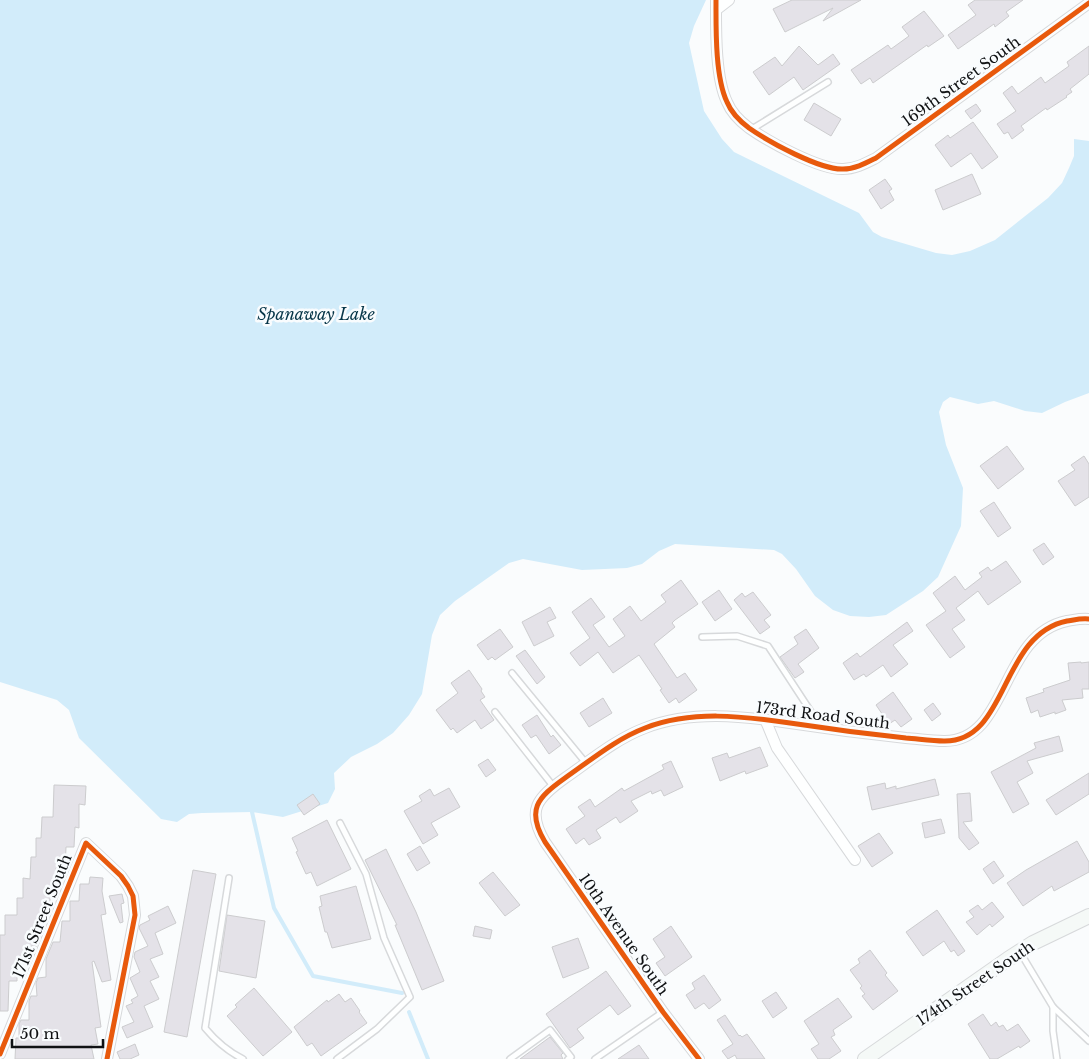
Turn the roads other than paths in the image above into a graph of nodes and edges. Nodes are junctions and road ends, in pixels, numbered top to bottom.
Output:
1 (729, 0) edge
2 (1089, 3) edge
3 (716, 5) edge
4 (828, 82) dead end
5 (752, 129) junction
6 (1089, 619) edge
7 (702, 637) dead end
8 (512, 674) dead end
9 (495, 712) dead end
10 (764, 720) junction
11 (821, 727) junction
12 (586, 764) junction
13 (553, 786) junction
14 (535, 819) joint
15 (340, 823) dead end
16 (855, 860) dead end
17 (229, 878) dead end
18 (1089, 916) edge
19 (1020, 952) junction
20 (1053, 1007) junction
21 (663, 1012) junction
22 (1089, 1041) edge
23 (0, 1054) edge
24 (107, 1059) edge
25 (243, 1059) edge
26 (337, 1059) edge
27 (510, 1059) edge
28 (568, 1059) edge
29 (595, 1059) edge
30 (699, 1059) edge
31 (865, 1059) edge
32 (1058, 1059) edge

1 - 3 street
2 - 5 street, 169th Street South
3 - 5 street
4 - 5 lane
6 - 11 street, 173rd Road South
7 - 11 lane
8 - 12 lane
9 - 13 lane
10 - 11 street, 173rd Road South
10 - 12 street, 173rd Road South
10 - 16 street
12 - 13 street, 173rd Road South
13 - 14 street, 173rd Road South
14 - 21 street, 10th Avenue South
15 - 26 lane
17 - 25 lane
18 - 19 street, 174th Street South
19 - 20 lane
19 - 31 street, 174th Street South
20 - 22 lane
20 - 32 lane
21 - 29 lane
21 - 30 street, 10th Avenue South
23 - 24 street, 171st Street South
27 - 28 lane

